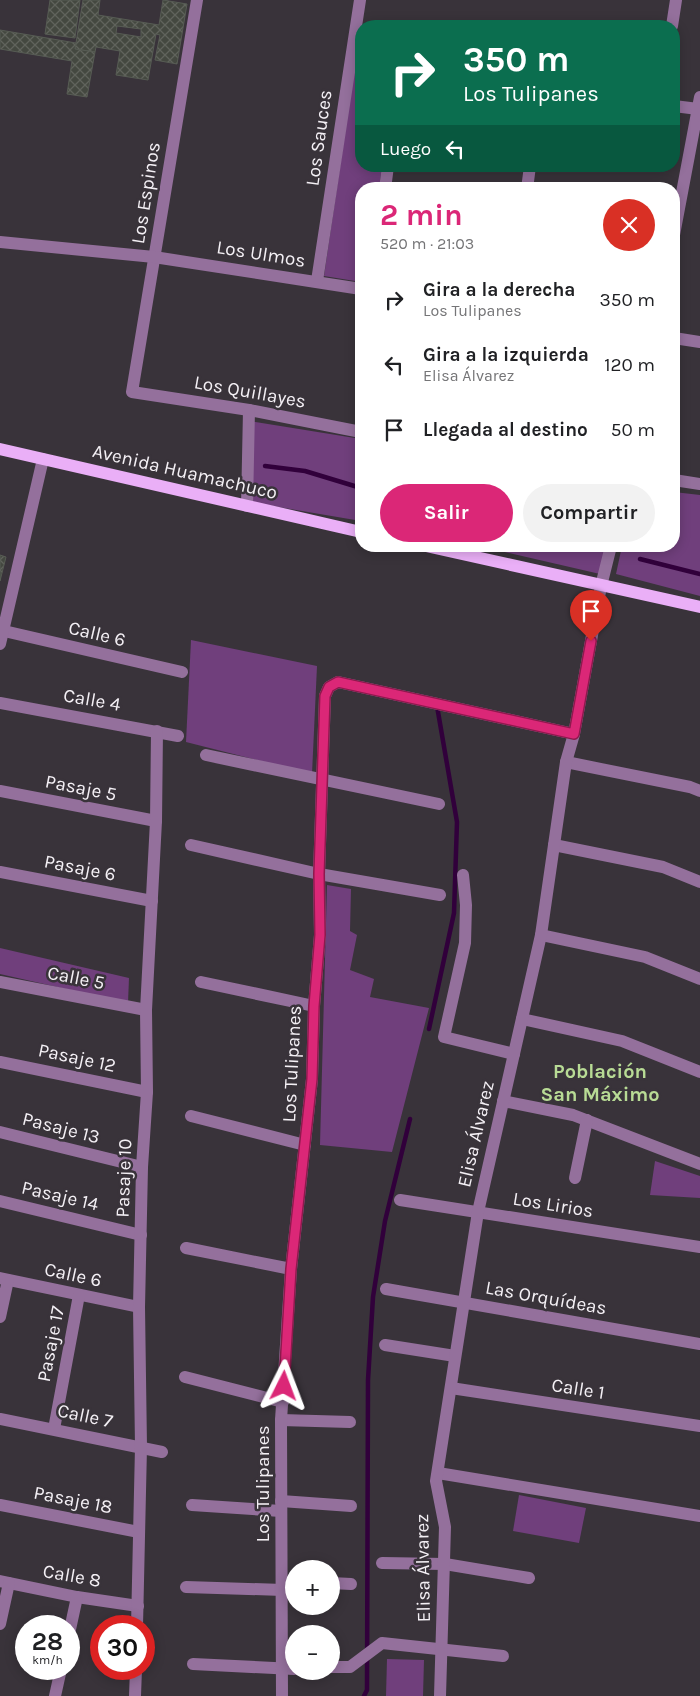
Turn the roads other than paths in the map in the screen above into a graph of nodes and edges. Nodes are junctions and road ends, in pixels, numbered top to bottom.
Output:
1 (197, 0) edge
2 (360, 0) edge
3 (676, 0) edge
4 (359, 20) edge
5 (673, 20) edge
6 (355, 65) edge
7 (699, 103) edge
8 (680, 105) edge
9 (680, 203) edge
10 (0, 242) edge
11 (154, 257) junction
12 (317, 281) junction
13 (355, 288) edge
14 (680, 339) edge
15 (700, 342) edge
16 (132, 392) joint
17 (249, 410) junction
18 (355, 429) edge
19 (0, 449) edge
20 (43, 459) junction
21 (680, 481) edge
22 (700, 484) edge
23 (247, 506) junction
24 (355, 531) edge
25 (452, 552) edge
26 (610, 552) edge
27 (601, 586) junction
28 (700, 607) edge
29 (4, 632) junction
30 (0, 644) edge
31 (182, 672) dead end
32 (0, 703) edge
33 (157, 731) junction
34 (574, 734) junction
35 (178, 736) dead end
36 (206, 754) dead end
37 (566, 762) junction
38 (323, 780) junction
39 (0, 791) edge
40 (700, 791) edge
41 (439, 804) dead end
42 (156, 821) junction
43 (191, 845) dead end
44 (554, 846) junction
45 (0, 872) edge
46 (319, 874) junction
47 (463, 875) dead end
48 (700, 882) edge
49 (440, 895) dead end
50 (152, 901) junction
51 (541, 935) junction
52 (700, 979) edge
53 (0, 982) edge
54 (200, 982) dead end
55 (314, 1006) junction
56 (146, 1010) junction
57 (522, 1019) junction
58 (514, 1054) junction
59 (0, 1062) edge
60 (700, 1072) edge
61 (147, 1092) junction
62 (503, 1101) junction
63 (191, 1116) dead end
64 (587, 1120) junction
65 (0, 1132) edge
66 (305, 1145) junction
67 (700, 1164) edge
68 (142, 1167) junction
69 (575, 1178) dead end
70 (400, 1200) dead end
71 (0, 1201) edge
72 (478, 1212) junction
73 (141, 1235) junction
74 (700, 1247) edge
75 (186, 1248) dead end
76 (291, 1269) junction
77 (4, 1279) edge
78 (386, 1289) dead end
79 (79, 1295) junction
80 (464, 1302) junction
81 (139, 1307) junction
82 (0, 1317) edge
83 (700, 1344) edge
84 (385, 1345) dead end
85 (456, 1356) junction
86 (185, 1377) dead end
87 (451, 1388) junction
88 (283, 1402) junction
89 (0, 1419) edge
90 (281, 1420) junction
91 (350, 1422) dead end
92 (700, 1426) edge
93 (54, 1429) junction
94 (141, 1447) junction
95 (162, 1452) dead end
96 (438, 1473) junction
97 (0, 1505) edge
98 (192, 1505) dead end
99 (281, 1506) junction
100 (351, 1506) dead end
101 (700, 1516) edge
102 (139, 1532) junction
103 (382, 1563) dead end
104 (445, 1564) junction
105 (285, 1569) edge
106 (529, 1578) dead end
107 (5, 1582) edge
108 (340, 1583) edge
109 (351, 1584) dead end
110 (285, 1585) edge
111 (186, 1587) dead end
112 (77, 1597) junction
113 (138, 1606) junction
114 (73, 1615) edge
115 (138, 1615) edge
116 (0, 1624) edge
117 (443, 1648) junction
118 (503, 1656) dead end
119 (193, 1664) dead end
120 (340, 1667) edge
121 (285, 1669) edge
122 (59, 1680) edge
123 (136, 1680) edge
124 (286, 1680) edge
125 (55, 1696) edge
126 (135, 1696) edge
127 (282, 1696) edge
128 (440, 1696) edge

1 - 11 street, Los Espinos
2 - 4 street, Los Sauces
3 - 5 street
6 - 12 street, Los Sauces
7 - 8 street
7 - 9 street
10 - 11 street, Los Ulmos
11 - 12 street, Los Ulmos
11 - 16 street, Los Espinos
12 - 13 street, Los Ulmos
14 - 15 street
16 - 17 street, Los Quillayes
17 - 18 street, Los Quillayes
17 - 23 street
19 - 20 main road, Avenida Huamachuco
20 - 23 main road, Avenida Huamachuco
20 - 29 street
21 - 22 street
23 - 24 main road, Avenida Huamachuco
25 - 27 main road
26 - 27 street, Elisa Álvarez
27 - 28 main road
27 - 34 street, Elisa Álvarez
29 - 30 street
29 - 31 street, Calle 6
32 - 33 street, Calle 4
33 - 35 street, Calle 4
33 - 42 street, Pasaje 10
34 - 37 street, Elisa Álvarez
34 - 38 street, Los Tulipanes
36 - 38 street
37 - 40 street
37 - 44 street, Elisa Álvarez
38 - 41 street
38 - 46 street, Los Tulipanes
39 - 42 street, Pasaje 5
42 - 50 street, Pasaje 10
43 - 46 street
44 - 48 street
44 - 51 street, Elisa Álvarez
45 - 50 street, Pasaje 6
46 - 49 street
46 - 55 street, Los Tulipanes
47 - 58 street
50 - 56 street, Pasaje 10
51 - 52 street
51 - 57 street, Elisa Álvarez
53 - 56 street, Calle 5
54 - 55 street
55 - 66 street, Los Tulipanes
56 - 61 street, Pasaje 10
57 - 58 street, Elisa Álvarez
57 - 60 street
58 - 62 street, Elisa Álvarez
59 - 61 street, Pasaje 12
61 - 68 street, Pasaje 10
62 - 64 street
62 - 72 street, Elisa Álvarez
63 - 66 street
64 - 67 street
64 - 69 street
65 - 68 street, Pasaje 13
66 - 76 street, Los Tulipanes
68 - 73 street, Pasaje 10
70 - 72 street, Los Lirios
71 - 73 street, Pasaje 14
72 - 74 street, Los Lirios
72 - 80 street, Elisa Álvarez
73 - 81 street, Pasaje 10
75 - 76 street
76 - 88 street, Los Tulipanes
77 - 79 street, Calle 6
77 - 82 street
78 - 80 street, Las Orquídeas
79 - 81 street, Calle 6
79 - 93 street, Pasaje 17
80 - 83 street, Las Orquídeas
80 - 85 street, Elisa Álvarez
81 - 94 street, Pasaje 10
84 - 85 street
85 - 87 street, Elisa Álvarez
86 - 88 street
87 - 92 street, Calle 1
87 - 96 street, Elisa Álvarez
88 - 90 street, Los Tulipanes
89 - 93 street, Calle 7
90 - 91 street
90 - 99 street, Los Tulipanes
93 - 94 street, Calle 7
94 - 95 street, Calle 7
94 - 102 street, Pasaje 10
96 - 101 street
96 - 104 street, Elisa Álvarez
97 - 102 street, Pasaje 18
98 - 99 street
99 - 100 street
99 - 105 street, Los Tulipanes
102 - 113 street, Pasaje 10
103 - 104 street
104 - 106 street
104 - 117 street, Elisa Álvarez
107 - 112 street, Calle 8
107 - 116 street
108 - 109 street
110 - 111 street
112 - 113 street, Calle 8
112 - 114 street
113 - 115 street, Pasaje 10
117 - 118 street
117 - 120 street
117 - 128 street, Elisa Álvarez
119 - 121 street
122 - 125 street
123 - 126 street
124 - 127 street, Los Tulipanes

